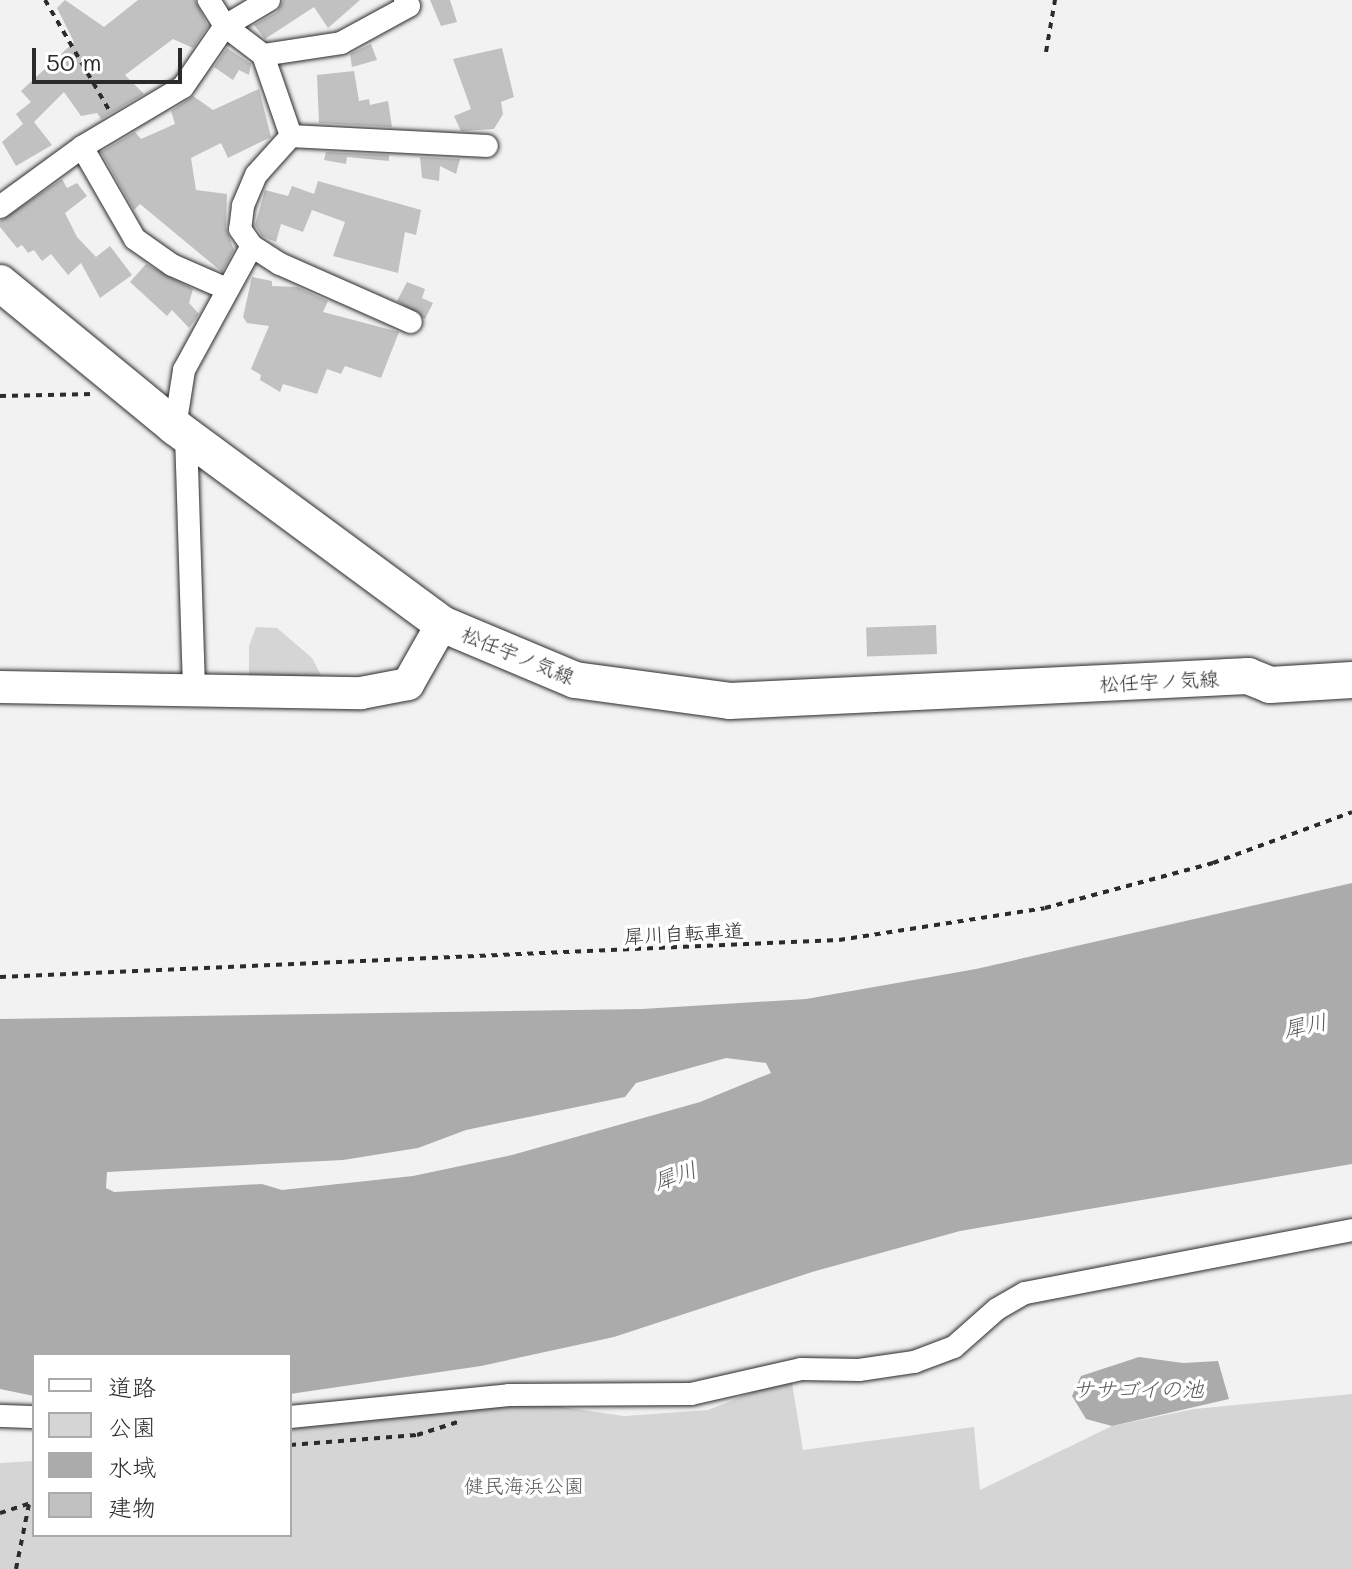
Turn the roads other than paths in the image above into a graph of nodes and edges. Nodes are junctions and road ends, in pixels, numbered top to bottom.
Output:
1 (209, 0) edge
2 (269, 0) edge
3 (405, 0) edge
4 (225, 26) junction
5 (263, 55) junction
6 (291, 136) junction
7 (487, 146) dead end
8 (82, 147) junction
9 (0, 207) edge
10 (252, 246) junction
11 (0, 283) edge
12 (227, 289) junction
13 (411, 322) dead end
14 (180, 431) junction
15 (442, 624) junction
16 (1352, 656) edge
17 (1248, 676) junction
18 (1352, 680) edge
19 (0, 687) edge
20 (194, 690) junction
21 (1352, 1230) edge
22 (0, 1416) edge
23 (32, 1417) edge
24 (292, 1417) edge

1 - 4 street
2 - 4 street
3 - 5 street
4 - 5 street
4 - 8 street
5 - 6 street
6 - 7 street
6 - 10 street
8 - 9 street
8 - 12 street
10 - 12 street
10 - 13 street
11 - 14 main road, 松任宇ノ気線
12 - 14 street
14 - 15 main road, 松任宇ノ気線
14 - 20 street
15 - 17 main road, 松任宇ノ気線
15 - 20 street
16 - 17 main road, 松任宇ノ気線
17 - 18 main road, 松任宇ノ気線
19 - 20 street
21 - 24 street
22 - 23 street

